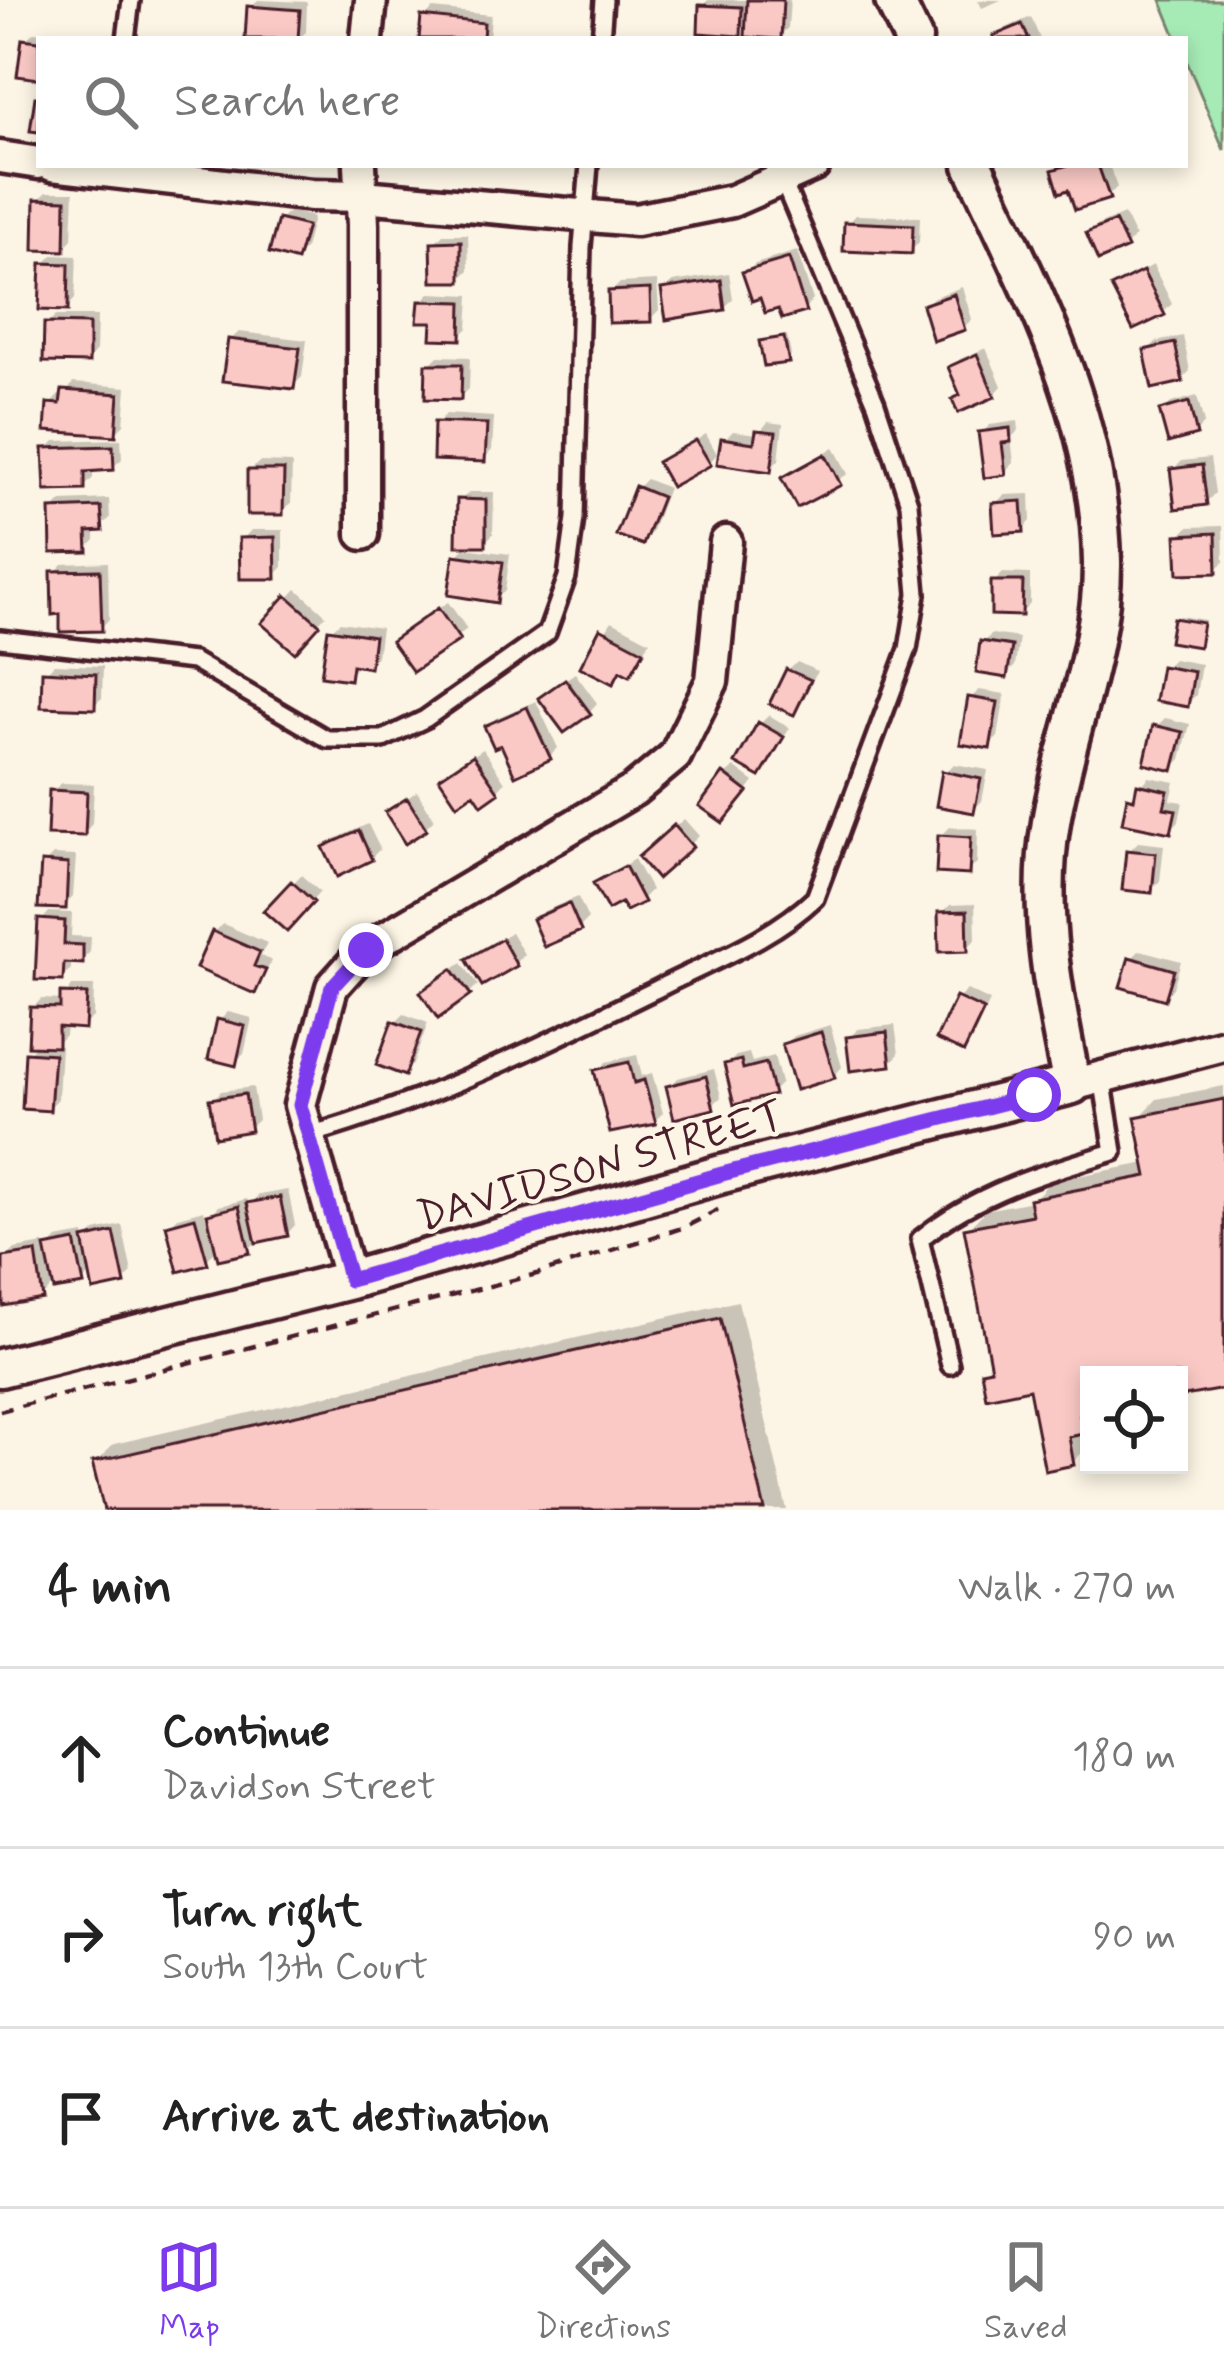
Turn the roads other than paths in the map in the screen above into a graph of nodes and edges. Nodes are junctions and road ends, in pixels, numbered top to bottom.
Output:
1 (131, 0) edge
2 (370, 0) edge
3 (604, 0) edge
4 (894, 0) edge
5 (126, 36) edge
6 (367, 36) edge
7 (601, 36) edge
8 (912, 36) edge
9 (0, 157) edge
10 (36, 163) edge
11 (589, 168) edge
12 (807, 168) edge
13 (974, 168) edge
14 (110, 170) edge
15 (782, 178) junction
16 (362, 180) edge
17 (587, 215) junction
18 (363, 534) dead end
19 (726, 542) dead end
20 (0, 639) edge
21 (1224, 1045) edge
22 (1087, 1081) junction
23 (309, 1135) junction
24 (350, 1280) junction
25 (950, 1365) dead end
26 (0, 1368) edge

1 - 5 lane
2 - 6 street
3 - 7 lane
4 - 8 street
9 - 10 street
11 - 17 lane
12 - 15 street
13 - 22 street
14 - 16 street
15 - 17 street
15 - 23 lane
16 - 17 street
16 - 18 street
17 - 20 lane
19 - 23 street
21 - 22 street, DAVIDSON STREET
22 - 24 street, DAVIDSON STREET
22 - 25 lane
23 - 24 street
24 - 26 street, DAVIDSON STREET

